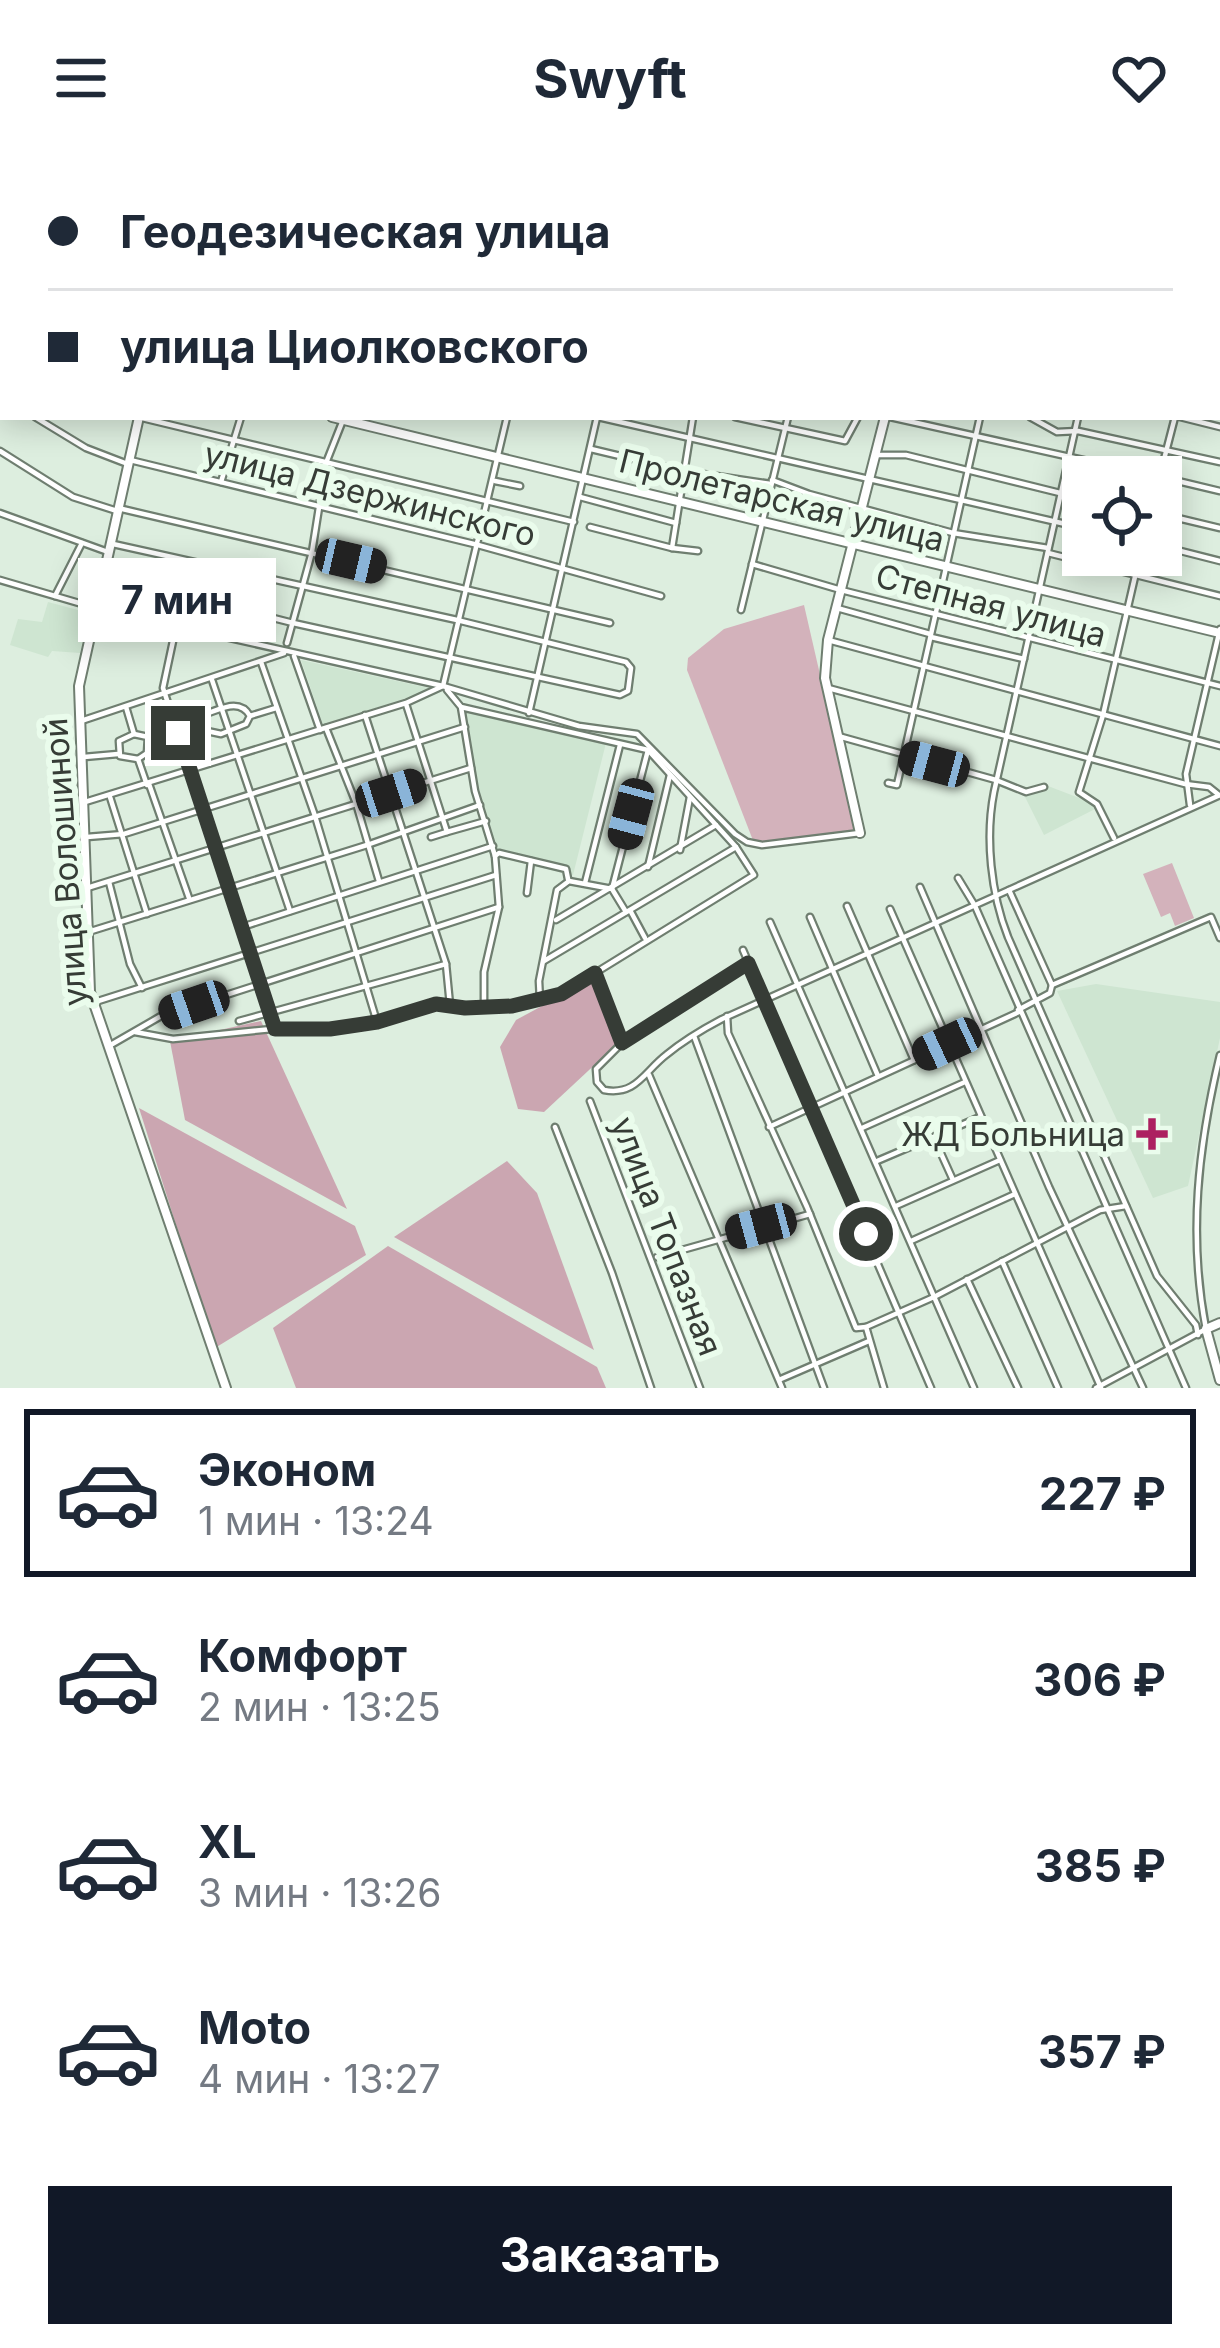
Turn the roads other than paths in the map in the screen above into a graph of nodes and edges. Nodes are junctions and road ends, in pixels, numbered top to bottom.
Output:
1 (40, 420) edge
2 (137, 420) edge
3 (150, 420) edge
4 (240, 420) edge
5 (343, 420) edge
6 (507, 420) edge
7 (597, 420) edge
8 (612, 420) edge
9 (692, 420) edge
10 (749, 420) edge
11 (787, 420) edge
12 (856, 420) edge
13 (886, 420) edge
14 (901, 420) edge
15 (979, 420) edge
16 (1035, 420) edge
17 (1077, 420) edge
18 (1176, 420) edge
19 (1190, 420) edge
20 (1220, 427) edge
21 (785, 428) junction
22 (1074, 433) junction
23 (689, 436) junction
24 (975, 436) junction
25 (233, 440) junction
26 (591, 449) junction
27 (0, 451) edge
28 (1165, 452) junction
29 (876, 455) junction
30 (1068, 456) edge
31 (1164, 456) edge
32 (500, 457) junction
33 (778, 457) junction
34 (1062, 457) edge
35 (129, 462) junction
36 (1220, 462) edge
37 (326, 464) junction
38 (967, 470) junction
39 (683, 471) junction
40 (585, 477) junction
41 (870, 478) junction
42 (495, 481) junction
43 (221, 482) junction
44 (772, 482) junction
45 (1182, 482) edge
46 (1062, 484) edge
47 (520, 486) dead end
48 (1220, 491) edge
49 (1060, 493) junction
50 (580, 497) junction
51 (961, 499) junction
52 (681, 500) junction
53 (490, 502) junction
54 (320, 506) junction
55 (862, 507) junction
56 (118, 510) junction
57 (0, 513) edge
58 (763, 519) junction
59 (1182, 519) edge
60 (574, 522) junction
61 (1054, 522) junction
62 (675, 523) junction
63 (1062, 524) edge
64 (590, 527) dead end
65 (1220, 528) edge
66 (952, 533) junction
67 (854, 541) junction
68 (82, 542) junction
69 (478, 545) junction
70 (109, 548) junction
71 (672, 548) junction
72 (698, 551) dead end
73 (1048, 551) junction
74 (1182, 551) edge
75 (312, 553) junction
76 (1062, 555) edge
77 (1220, 561) edge
78 (752, 564) junction
79 (946, 564) junction
80 (566, 567) junction
81 (103, 575) junction
82 (1136, 576) joint
83 (0, 580) edge
84 (304, 585) junction
85 (466, 588) junction
86 (1040, 588) junction
87 (841, 590) junction
88 (55, 596) junction
89 (661, 596) dead end
90 (1220, 596) edge
91 (195, 598) junction
92 (96, 608) junction
93 (837, 608) junction
94 (556, 609) junction
95 (742, 610) dead end
96 (1128, 611) junction
97 (935, 614) junction
98 (457, 620) junction
99 (293, 623) junction
100 (610, 623) dead end
101 (176, 627) junction
102 (188, 630) junction
103 (1220, 632) edge
104 (930, 635) junction
105 (1029, 639) junction
106 (829, 640) junction
107 (548, 641) junction
108 (287, 643) dead end
109 (284, 653) junction
110 (293, 655) junction
111 (449, 656) junction
112 (1024, 658) junction
113 (261, 662) junction
114 (1115, 662) junction
115 (923, 666) junction
116 (539, 676) junction
117 (212, 680) junction
118 (1207, 683) junction
119 (1220, 686) edge
120 (445, 688) junction
121 (828, 688) junction
122 (1016, 692) junction
123 (165, 694) junction
124 (406, 703) junction
125 (126, 707) junction
126 (460, 707) junction
127 (276, 708) junction
128 (222, 709) junction
129 (913, 710) junction
130 (529, 713) junction
131 (365, 715) junction
132 (1103, 715) junction
133 (250, 716) junction
134 (80, 721) junction
135 (204, 725) junction
136 (465, 727) junction
137 (323, 729) junction
138 (230, 731) junction
139 (178, 733) junction
140 (134, 734) junction
141 (838, 736) junction
142 (1006, 736) junction
143 (1194, 739) junction
144 (288, 740) junction
145 (150, 743) junction
146 (417, 743) junction
147 (620, 745) junction
148 (1220, 746) edge
149 (648, 750) junction
150 (118, 754) junction
151 (379, 754) junction
152 (239, 755) junction
153 (903, 755) junction
154 (84, 758) junction
155 (138, 759) junction
156 (1090, 759) junction
157 (341, 766) junction
158 (471, 767) junction
159 (190, 770) junction
160 (670, 776) junction
161 (302, 778) junction
162 (430, 780) junction
163 (996, 780) junction
164 (888, 783) dead end
165 (1185, 784) junction
166 (148, 785) junction
167 (897, 785) junction
168 (1044, 787) dead end
169 (391, 793) junction
170 (252, 794) junction
171 (901, 795) dead end
172 (1220, 795) edge
173 (110, 796) junction
174 (690, 797) junction
175 (85, 802) junction
176 (356, 803) junction
177 (480, 805) junction
178 (1190, 806) junction
179 (203, 809) junction
180 (315, 816) junction
181 (443, 818) junction
182 (486, 821) junction
183 (163, 822) junction
184 (716, 825) junction
185 (404, 831) junction
186 (447, 832) junction
187 (266, 833) junction
188 (860, 833) joint
189 (124, 834) junction
190 (87, 837) junction
191 (431, 837) dead end
192 (1115, 840) junction
193 (367, 845) junction
194 (493, 846) junction
195 (217, 848) junction
196 (736, 848) junction
197 (680, 850) junction
198 (328, 856) junction
199 (495, 856) junction
200 (178, 860) junction
201 (531, 861) junction
202 (648, 867) junction
203 (417, 871) junction
204 (278, 872) junction
205 (136, 873) junction
206 (496, 875) junction
207 (958, 878) dead end
208 (568, 881) junction
209 (109, 882) junction
210 (380, 883) junction
211 (585, 883) junction
212 (920, 886) dead end
213 (87, 888) junction
214 (230, 888) junction
215 (612, 889) junction
216 (1009, 890) junction
217 (527, 893) dead end
218 (997, 895) junction
219 (340, 896) junction
220 (426, 899) junction
221 (190, 901) junction
222 (847, 906) dead end
223 (975, 906) junction
224 (499, 908) junction
225 (890, 909) dead end
226 (290, 911) junction
227 (629, 913) junction
228 (1220, 913) edge
229 (148, 914) junction
230 (810, 916) dead end
231 (1210, 916) junction
232 (553, 921) junction
233 (119, 922) junction
234 (770, 922) dead end
235 (935, 922) junction
236 (349, 923) junction
237 (434, 926) junction
238 (242, 927) junction
239 (88, 932) junction
240 (902, 936) junction
241 (1220, 938) edge
242 (646, 940) junction
243 (743, 950) dead end
244 (357, 951) junction
245 (867, 951) junction
246 (250, 954) junction
247 (544, 961) junction
248 (748, 963) junction
249 (446, 964) junction
250 (831, 968) junction
251 (595, 973) junction
252 (259, 982) junction
253 (368, 984) junction
254 (796, 984) junction
255 (1052, 985) junction
256 (142, 988) junction
257 (764, 999) junction
258 (1037, 999) junction
259 (540, 1000) junction
260 (92, 1002) junction
261 (450, 1005) junction
262 (484, 1007) junction
263 (267, 1011) junction
264 (1018, 1011) junction
265 (727, 1016) junction
266 (239, 1021) dead end
267 (377, 1022) junction
268 (275, 1029) junction
269 (981, 1031) junction
270 (135, 1032) junction
271 (694, 1036) junction
272 (622, 1043) junction
273 (947, 1044) junction
274 (109, 1046) junction
275 (1220, 1055) edge
276 (914, 1060) junction
277 (649, 1075) junction
278 (878, 1076) junction
279 (964, 1082) junction
280 (846, 1092) junction
281 (590, 1101) dead end
282 (811, 1108) junction
283 (980, 1118) junction
284 (555, 1127) dead end
285 (769, 1127) junction
286 (862, 1128) junction
287 (934, 1138) junction
288 (1000, 1160) junction
289 (877, 1161) junction
290 (953, 1180) junction
291 (1015, 1195) junction
292 (896, 1206) junction
293 (1126, 1206) junction
294 (1105, 1208) junction
295 (810, 1214) junction
296 (761, 1226) junction
297 (1069, 1226) junction
298 (719, 1238) junction
299 (911, 1241) junction
300 (1037, 1243) junction
301 (657, 1258) dead end
302 (1002, 1261) junction
303 (967, 1279) junction
304 (934, 1297) junction
305 (900, 1314) junction
306 (1220, 1323) edge
307 (866, 1327) junction
308 (1200, 1330) junction
309 (869, 1341) junction
310 (1168, 1348) junction
311 (815, 1365) junction
312 (1134, 1368) junction
313 (777, 1380) junction
314 (1220, 1380) edge
315 (1099, 1387) edge
316 (226, 1388) edge
317 (651, 1388) edge
318 (700, 1388) edge
319 (782, 1388) edge
320 (824, 1388) edge
321 (884, 1388) edge
322 (931, 1388) edge
323 (974, 1388) edge
324 (1018, 1388) edge
325 (1058, 1388) edge
326 (1143, 1388) edge
327 (1186, 1388) edge

1 - 35 street, улица Дзержинского
2 - 35 street, улица Волошиной
3 - 25 street
4 - 25 street
5 - 32 street, Пролетарская улица
5 - 37 street
6 - 32 street
7 - 26 street
8 - 23 street
9 - 23 street
10 - 21 street
11 - 21 street
12 - 21 street
13 - 29 street
14 - 24 street
15 - 24 street
16 - 22 street
17 - 22 street
18 - 28 street
19 - 20 street
21 - 33 street
22 - 28 street
22 - 30 street
23 - 33 street
23 - 39 street
24 - 34 street
24 - 38 street
25 - 37 street
25 - 43 street
26 - 39 street
26 - 40 street
27 - 56 street
28 - 31 street
28 - 36 street
29 - 38 street
29 - 41 street
32 - 40 street, Пролетарская улица
32 - 42 street
33 - 41 street
33 - 44 street
35 - 43 street, улица Дзержинского
35 - 56 street, улица Волошиной
37 - 53 street
37 - 54 street
38 - 49 street
38 - 51 street
39 - 44 street
39 - 52 street
40 - 50 street
40 - 52 street, Пролетарская улица
41 - 51 street
41 - 55 street
42 - 47 street
42 - 53 street
43 - 54 street, улица Дзержинского
44 - 55 street
44 - 58 street
45 - 48 street
46 - 49 street
49 - 61 street
50 - 60 street
50 - 62 street
51 - 61 street
51 - 66 street
52 - 58 street, Пролетарская улица
52 - 62 street
53 - 60 street
53 - 69 street
54 - 69 street, улица Дзержинского
54 - 75 street
55 - 66 street
55 - 67 street
56 - 70 street, улица Волошиной
56 - 75 street
57 - 68 street
58 - 67 street, Пролетарская улица
58 - 78 street
59 - 65 street
60 - 80 street
61 - 63 street
61 - 73 street
62 - 71 street
64 - 71 street
66 - 73 street
66 - 79 street
67 - 79 street, Пролетарская улица
67 - 87 street
68 - 70 street
68 - 88 street
69 - 80 street, улица Дзержинского
69 - 85 street
70 - 81 street, улица Волошиной
70 - 84 street
71 - 72 street
73 - 76 street
73 - 86 street
74 - 77 street
75 - 84 street
75 - 85 street
78 - 87 street, Степная улица
78 - 95 street
79 - 86 street, Пролетарская улица
79 - 97 street
80 - 89 street, улица Дзержинского
80 - 94 street
81 - 91 street
81 - 92 street, улица Волошиной
82 - 90 street
82 - 96 street
83 - 88 street
84 - 98 street
84 - 99 street
85 - 94 street
85 - 98 street
86 - 96 street, Пролетарская улица
86 - 105 street
87 - 93 street
87 - 97 street, Степная улица
88 - 92 street
91 - 99 street
91 - 102 street
92 - 101 street
92 - 134 street, улица Волошиной
93 - 104 street
93 - 106 street
94 - 100 street
94 - 107 street
96 - 103 street, Пролетарская улица
96 - 114 street
97 - 104 street
97 - 105 street, Степная улица
98 - 107 street
98 - 111 street
99 - 108 street
99 - 111 street
101 - 102 street
101 - 123 street
102 - 109 street
103 - 118 street
104 - 112 street
104 - 115 street
105 - 112 street
105 - 114 street, Степная улица
106 - 115 street
106 - 121 street
107 - 116 street
107 - 116 street
109 - 110 street
109 - 113 street
110 - 120 street
110 - 137 street
111 - 116 street
111 - 120 street
112 - 122 street
113 - 117 street
113 - 127 street
114 - 118 street, Степная улица
114 - 132 street
115 - 122 street
115 - 129 street
116 - 130 street
117 - 123 street
117 - 128 street
118 - 119 street, Степная улица
118 - 143 street
120 - 124 street
120 - 126 street
120 - 130 street
121 - 129 street
121 - 141 street
122 - 132 street
122 - 142 street
123 - 125 street
123 - 139 street
124 - 131 street
124 - 146 street
125 - 134 street
125 - 140 street
126 - 136 street
126 - 147 street
127 - 133 street
127 - 144 street
128 - 133 street
128 - 135 street
128 - 138 street
129 - 142 street
129 - 153 street
130 - 188 street
131 - 137 street
131 - 151 street
132 - 143 street
132 - 156 street
133 - 138 street
134 - 154 street, улица Волошиной
135 - 138 street
135 - 139 street
136 - 146 street
136 - 158 street
137 - 144 street
137 - 157 street
138 - 152 street
139 - 145 street
139 - 159 street
140 - 145 street
140 - 150 street
141 - 153 street
141 - 188 street
142 - 156 street
142 - 163 street
143 - 148 street
143 - 165 street
144 - 152 street
144 - 161 street
145 - 155 street
146 - 151 street
146 - 162 street
147 - 149 street
147 - 211 street
149 - 160 street
149 - 215 street
150 - 154 street
150 - 155 street
151 - 157 street
151 - 169 street
152 - 159 street
152 - 170 street
153 - 163 street
153 - 167 street
154 - 175 street, улица Волошиной
155 - 166 street
156 - 165 street
156 - 192 street
157 - 161 street
157 - 176 street
158 - 162 street
158 - 177 street
159 - 166 street
159 - 179 street
160 - 174 street
160 - 202 street
161 - 170 street
161 - 180 street
162 - 169 street
162 - 181 street
163 - 168 street
163 - 218 street
164 - 167 street
165 - 172 street
165 - 178 street
166 - 173 street
166 - 183 street
167 - 171 street
169 - 176 street
169 - 185 street
170 - 179 street
170 - 187 street
172 - 178 street
173 - 175 street
173 - 189 street
174 - 184 street
174 - 197 street
175 - 190 street, улица Волошиной
176 - 180 street
176 - 193 street
177 - 181 street
177 - 182 street
178 - 192 street
179 - 183 street
179 - 195 street
180 - 187 street
180 - 198 street
181 - 185 street
181 - 186 street
182 - 186 street
182 - 194 street
183 - 189 street
183 - 200 street
184 - 196 street
184 - 197 street
185 - 193 street
185 - 203 street
186 - 191 street
187 - 195 street
187 - 204 street
189 - 190 street
189 - 205 street
190 - 213 street, улица Волошиной
192 - 216 street
193 - 198 street
193 - 210 street
194 - 199 street
194 - 203 street
195 - 200 street
195 - 214 street
196 - 227 street
196 - 242 street
197 - 202 street
198 - 204 street
198 - 219 street
199 - 201 street
199 - 206 street
200 - 205 street
200 - 221 street
201 - 208 street
201 - 217 street
202 - 215 street
203 - 210 street
203 - 220 street
204 - 214 street
204 - 226 street
205 - 209 street
205 - 229 street
206 - 220 street
206 - 224 street
207 - 223 street
208 - 211 street
208 - 232 street
209 - 213 street
209 - 233 street
210 - 219 street
211 - 215 street
212 - 235 street
213 - 239 street, улица Волошиной
214 - 221 street
214 - 238 street
215 - 227 street
215 - 232 street
216 - 218 street
216 - 255 street
218 - 223 street
218 - 258 street
219 - 226 street
219 - 236 street
220 - 236 street
220 - 237 street
221 - 229 street
222 - 245 street
223 - 235 street
223 - 264 street
224 - 237 street
224 - 262 street
225 - 240 street
226 - 238 street
227 - 242 street
227 - 247 street
228 - 231 street
229 - 233 street
230 - 250 street
231 - 241 street
231 - 255 street
232 - 247 street
233 - 239 street
233 - 256 street
234 - 254 street
235 - 240 street
235 - 269 street
236 - 244 street
236 - 246 street
237 - 244 street
237 - 249 street
238 - 246 street
239 - 260 street, улица Волошиной
240 - 245 street
240 - 273 street
242 - 251 street
243 - 248 street
244 - 252 street
244 - 253 street
245 - 250 street
245 - 276 street
246 - 252 street
246 - 256 street
247 - 259 street
248 - 257 street
248 - 272 street
249 - 253 street
249 - 261 street
250 - 254 street
250 - 278 street
251 - 259 street
251 - 272 street
252 - 263 street
252 - 270 street
253 - 263 street
253 - 267 street
254 - 257 street
254 - 280 street
255 - 258 street
256 - 260 street
257 - 265 street
257 - 282 street
258 - 264 street
258 - 293 street
259 - 262 street
260 - 274 street, улица Волошиной
261 - 262 street
261 - 267 street
263 - 266 street
263 - 268 street
264 - 269 street
264 - 294 street
265 - 271 street
265 - 285 street
267 - 268 street
268 - 270 street
269 - 273 street
269 - 297 street
270 - 274 street
271 - 277 street
271 - 296 street
272 - 277 street
273 - 276 street
273 - 279 street
274 - 316 street, улица Волошиной
275 - 308 street
276 - 278 street
277 - 298 street
278 - 280 street
279 - 283 street
279 - 286 street
280 - 282 street
280 - 286 street
281 - 318 street, улица Топазная
282 - 285 street
282 - 305 street
283 - 287 street
283 - 288 street
284 - 317 street
285 - 295 street
286 - 289 street
287 - 289 street
287 - 290 street
288 - 290 street
288 - 291 street
289 - 292 street
290 - 292 street
291 - 299 street
291 - 300 street
292 - 299 street
293 - 294 street
293 - 308 street
294 - 297 street
294 - 310 street
295 - 296 street
295 - 307 street
296 - 298 street
296 - 311 street
297 - 300 street
297 - 312 street
298 - 301 street
298 - 313 street
299 - 304 street
300 - 302 street
300 - 315 street
302 - 303 street
302 - 325 street
303 - 304 street
303 - 324 street
304 - 305 street
304 - 323 street
305 - 307 street
305 - 322 street
306 - 308 street
307 - 309 street
308 - 310 street
308 - 314 street
309 - 311 street
309 - 321 street
310 - 312 street
310 - 327 street
311 - 313 street
311 - 320 street
312 - 315 street
312 - 326 street
313 - 319 street

